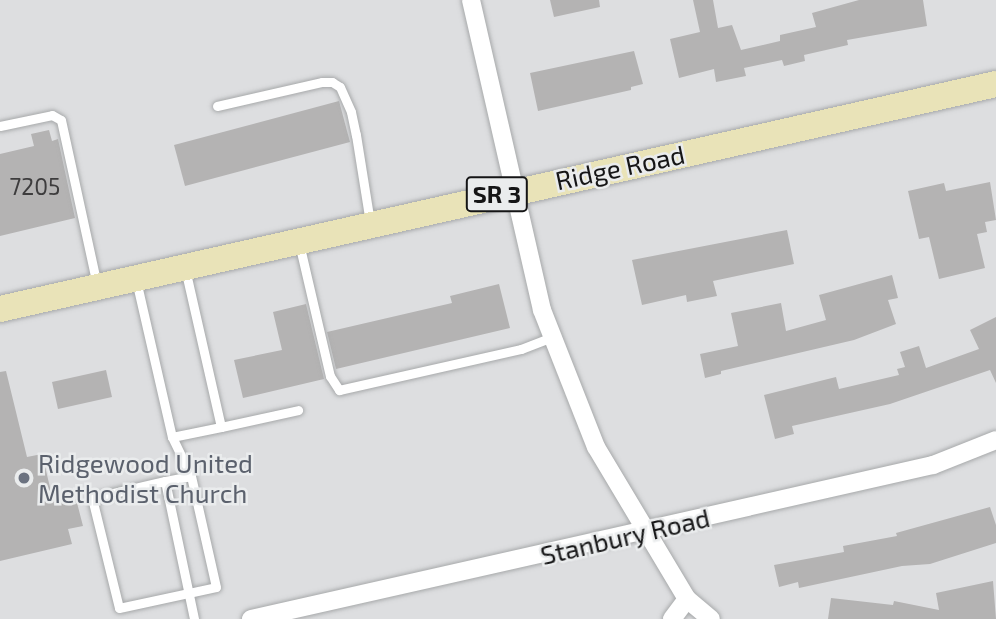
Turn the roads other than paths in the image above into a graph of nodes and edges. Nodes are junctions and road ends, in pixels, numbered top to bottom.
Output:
1 (471, 0) edge
2 (996, 84) edge
3 (217, 106) dead end
4 (0, 126) edge
5 (515, 190) junction
6 (370, 224) junction
7 (299, 240) junction
8 (185, 266) junction
9 (135, 278) junction
10 (97, 287) junction
11 (0, 309) edge
12 (553, 337) junction
13 (298, 410) dead end
14 (221, 427) junction
15 (172, 438) junction
16 (996, 440) edge
17 (191, 476) junction
18 (165, 481) junction
19 (647, 532) junction
20 (188, 594) junction
21 (687, 599) junction
22 (194, 619) edge
23 (251, 619) edge
24 (672, 619) edge
25 (711, 619) edge

1 - 5 street
2 - 5 main road, Ridge Road / SR 3
3 - 6 lane
4 - 10 lane
5 - 6 main road, Ridge Road / SR 3
5 - 12 street
6 - 7 main road, Ridge Road / SR 3
7 - 8 main road, Ridge Road / SR 3
7 - 12 lane
8 - 9 main road, Ridge Road / SR 3
8 - 14 lane
9 - 10 main road, Ridge Road / SR 3
9 - 15 lane
10 - 11 main road, Ridge Road / SR 3
12 - 19 street
13 - 14 lane
14 - 15 lane
15 - 17 lane
16 - 19 street, Stanbury Road
17 - 18 lane
17 - 20 lane
18 - 20 lane
18 - 20 lane
19 - 21 street
19 - 23 street, Stanbury Road
20 - 22 lane
21 - 24 street
21 - 25 street

